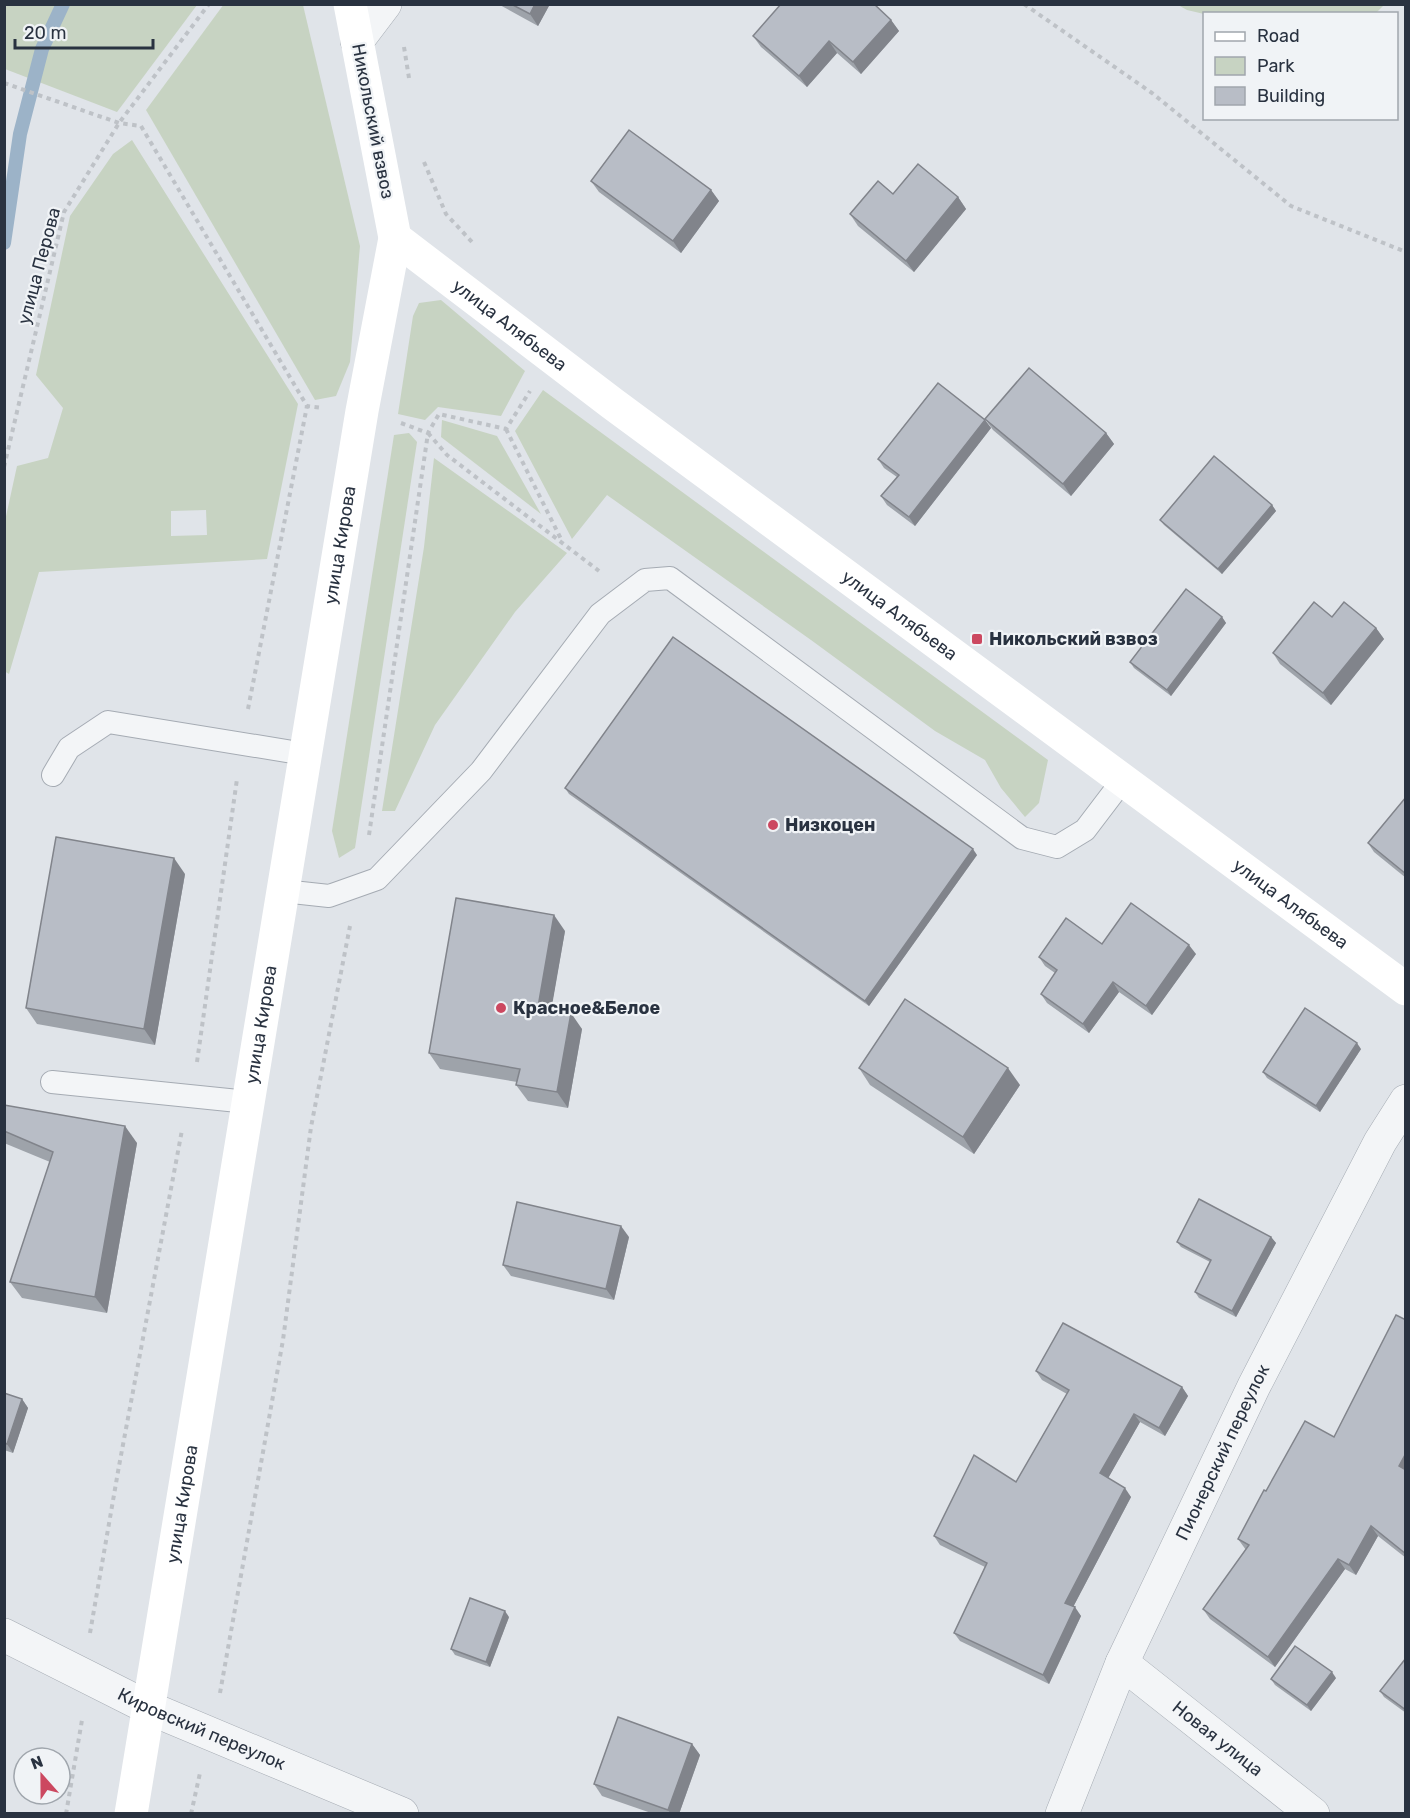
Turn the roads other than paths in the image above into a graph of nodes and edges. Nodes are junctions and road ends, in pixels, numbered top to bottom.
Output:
1 (350, 4) edge
2 (385, 4) edge
3 (357, 41) junction
4 (395, 238) junction
5 (305, 754) junction
6 (53, 775) dead end
7 (1123, 780) junction
8 (283, 891) junction
9 (1406, 989) edge
10 (52, 1083) dead end
11 (1406, 1101) edge
12 (248, 1102) junction
13 (4, 1635) edge
14 (1122, 1664) junction
15 (149, 1708) junction
16 (131, 1814) edge
17 (402, 1814) edge
18 (1062, 1814) edge
19 (1313, 1814) edge

1 - 3 main road, Никольский взвоз
2 - 3 street
3 - 4 main road, Никольский взвоз
4 - 5 main road, улица Кирова
4 - 7 main road, улица Алябьева
5 - 6 lane
5 - 8 main road, улица Кирова
7 - 8 lane
7 - 9 main road, улица Алябьева
8 - 12 main road, улица Кирова
10 - 12 lane
11 - 14 street, Пионерский переулок
12 - 15 main road, улица Кирова
13 - 15 street, Кировский переулок
14 - 18 street, Пионерский переулок
14 - 19 street, Новая улица
15 - 16 main road, улица Кирова
15 - 17 street, Кировский переулок

